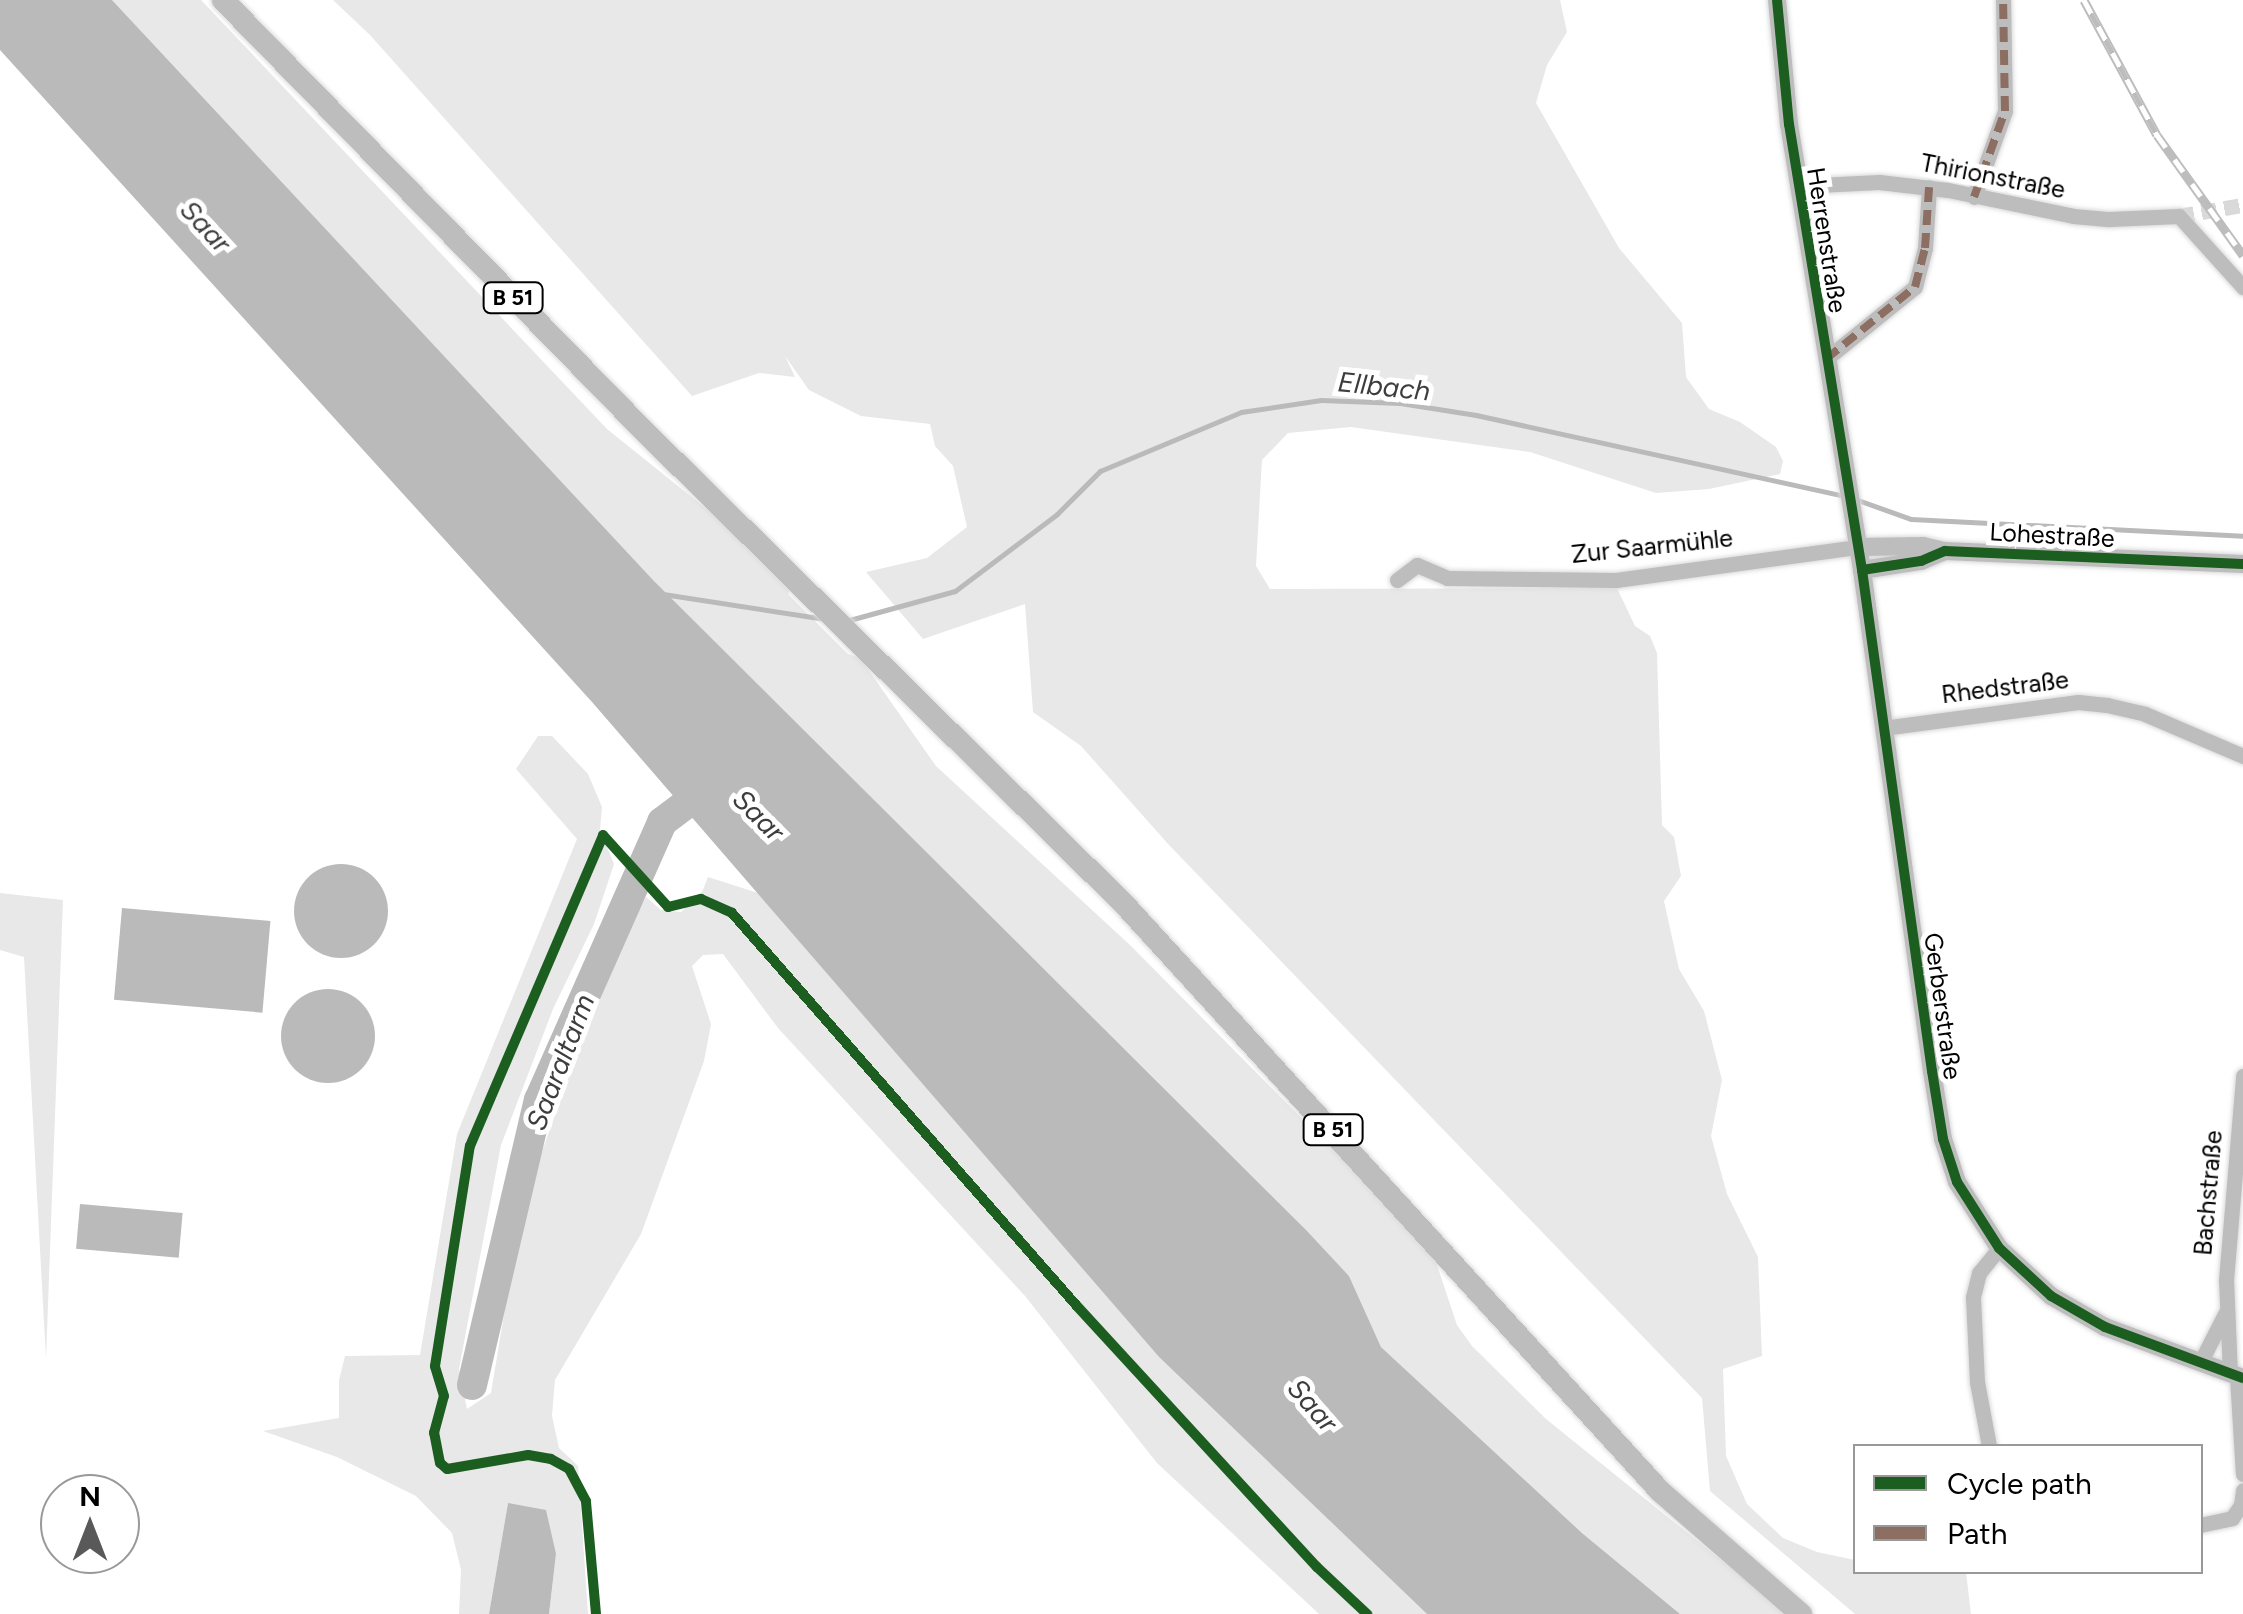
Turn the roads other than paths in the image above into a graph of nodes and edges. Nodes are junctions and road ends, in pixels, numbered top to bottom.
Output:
1 (224, 0) edge
2 (1777, 0) edge
3 (2003, 0) edge
4 (1798, 186) junction
5 (1929, 186) junction
6 (1974, 197) junction
7 (2243, 287) edge
8 (1826, 359) junction
9 (1848, 484) joint
10 (1858, 547) junction
11 (1944, 552) junction
12 (2243, 564) edge
13 (1862, 570) junction
14 (1397, 580) dead end
15 (1882, 728) junction
16 (2243, 756) edge
17 (2243, 1076) edge
18 (1999, 1248) junction
19 (2225, 1314) junction
20 (2200, 1363) junction
21 (2237, 1376) edge
22 (1989, 1444) edge
23 (2243, 1474) edge
24 (2243, 1490) edge
25 (2203, 1524) edge
26 (1802, 1614) edge

1 - 26 main road, B 51
2 - 4 street, Herrenstraße
3 - 6 street
4 - 5 street, Thirionstraße
4 - 8 street, Herrenstraße
5 - 6 street, Thirionstraße
5 - 8 street
6 - 7 street, Thirionstraße
8 - 9 street, Herrenstraße
9 - 10 street, Gerberstraße
10 - 11 street, Lohestraße
10 - 13 street, Gerberstraße
10 - 14 street, Zur Saarmühle
11 - 12 street, Lohestraße
11 - 13 street, Lohestraße
13 - 15 street, Gerberstraße
15 - 16 street, Rhedstraße
15 - 18 street, Gerberstraße
17 - 19 street, Bachstraße
18 - 20 street, Gerberstraße
18 - 22 street
19 - 20 street, Bachstraße
19 - 21 street, Bachstraße
20 - 21 street, Gerberstraße
21 - 23 street, Bachstraße
24 - 25 street

